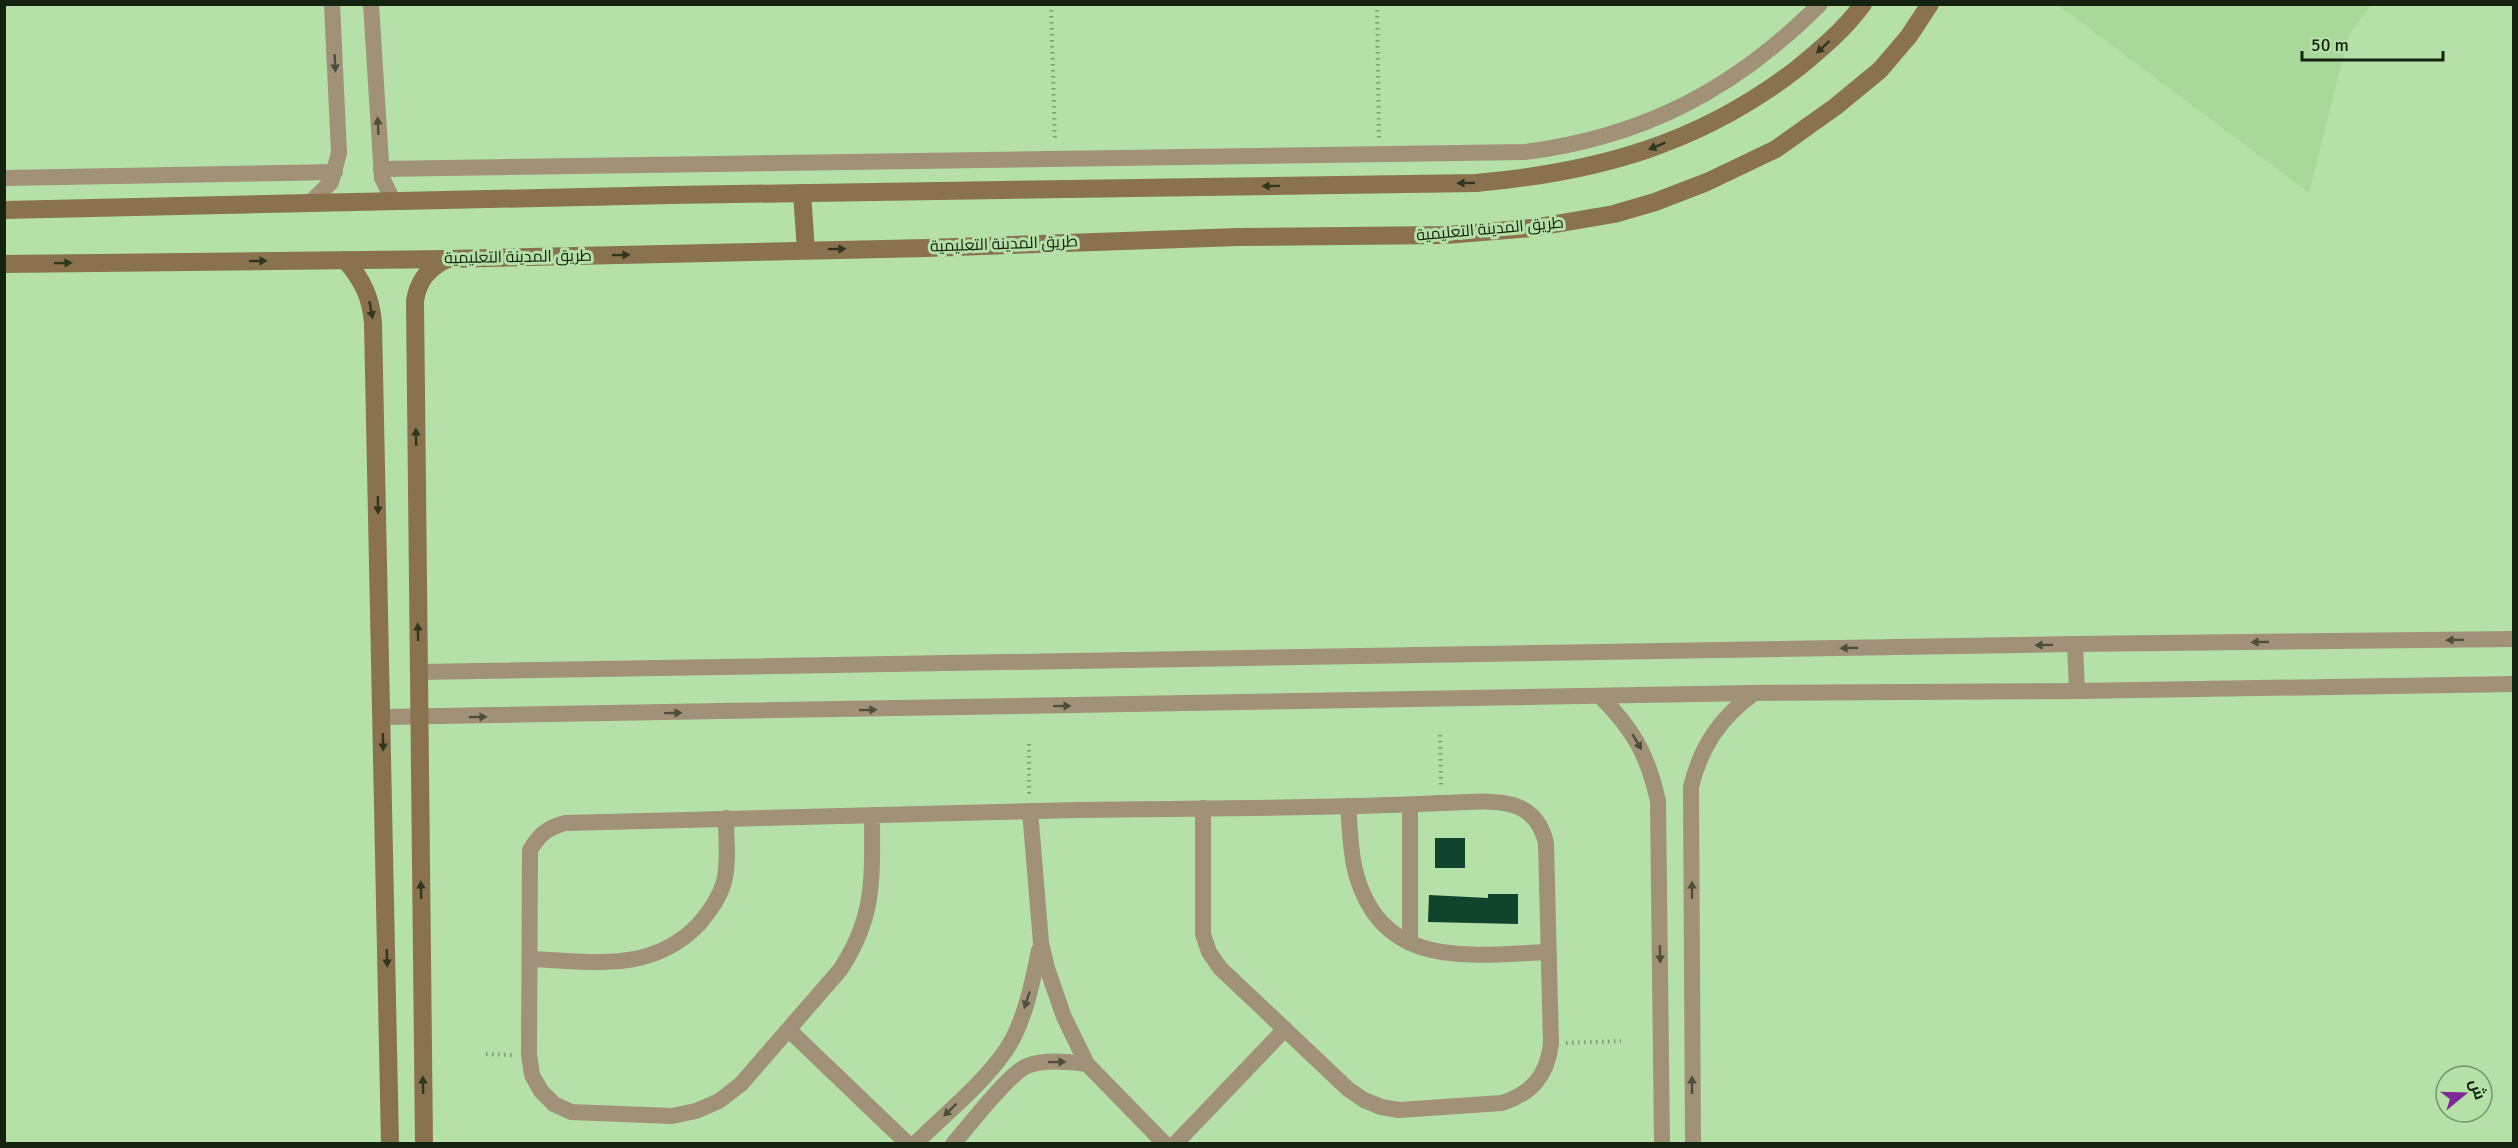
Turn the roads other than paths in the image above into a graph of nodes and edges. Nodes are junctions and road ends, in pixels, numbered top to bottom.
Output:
1 (332, 4) edge
2 (371, 4) edge
3 (1820, 4) edge
4 (1863, 4) edge
5 (1930, 4) edge
6 (381, 169) junction
7 (335, 172) junction
8 (4, 178) edge
9 (802, 194) junction
10 (394, 202) junction
11 (309, 204) junction
12 (4, 210) edge
13 (806, 250) junction
14 (448, 259) junction
15 (345, 260) junction
16 (4, 264) edge
17 (2514, 639) edge
18 (2075, 644) junction
19 (418, 672) junction
20 (2514, 684) edge
21 (2077, 692) junction
22 (1754, 693) junction
23 (1601, 697) junction
24 (383, 717) junction
25 (419, 718) junction
26 (1410, 805) junction
27 (1348, 806) junction
28 (1203, 808) junction
29 (1030, 811) junction
30 (872, 815) junction
31 (726, 818) junction
32 (1041, 943) junction
33 (1410, 943) junction
34 (1548, 952) junction
35 (530, 959) junction
36 (1285, 1029) junction
37 (789, 1030) junction
38 (1087, 1064) junction
39 (390, 1143) edge
40 (424, 1143) edge
41 (908, 1143) edge
42 (915, 1143) edge
43 (953, 1143) edge
44 (1165, 1143) edge
45 (1175, 1143) edge
46 (1662, 1143) edge
47 (1693, 1143) edge

1 -> 7 street
6 -> 2 street
3 - 6 street
4 -> 9 street
13 -> 5 street, طريق المدينة التعليمية
6 - 10 street
7 - 8 street
7 - 11 street
9 - 10 street
9 - 13 street
10 - 11 street
11 - 12 street
14 -> 13 street, طريق المدينة التعليمية
14 - 15 street, طريق المدينة التعليمية
19 -> 14 street
16 -> 15 street, طريق المدينة التعليمية
15 -> 24 street
17 -> 18 street
18 -> 19 street
18 - 21 street
19 - 25 street
20 - 21 street
21 - 22 street
22 - 23 street
47 -> 22 street
25 -> 23 street
23 -> 46 street
24 - 25 street
24 -> 39 street
40 -> 25 street
26 - 27 street
26 - 33 street
26 - 34 street
27 - 28 street
27 - 33 street
28 - 29 street
28 - 36 street
29 - 30 street
29 - 32 street
30 - 31 street
30 - 37 street
31 - 35 street
31 - 35 street
32 - 38 street
32 -> 42 street
33 - 34 street
34 - 36 street
35 - 37 street
36 - 45 street
37 - 41 street
43 -> 38 street
38 - 44 street

